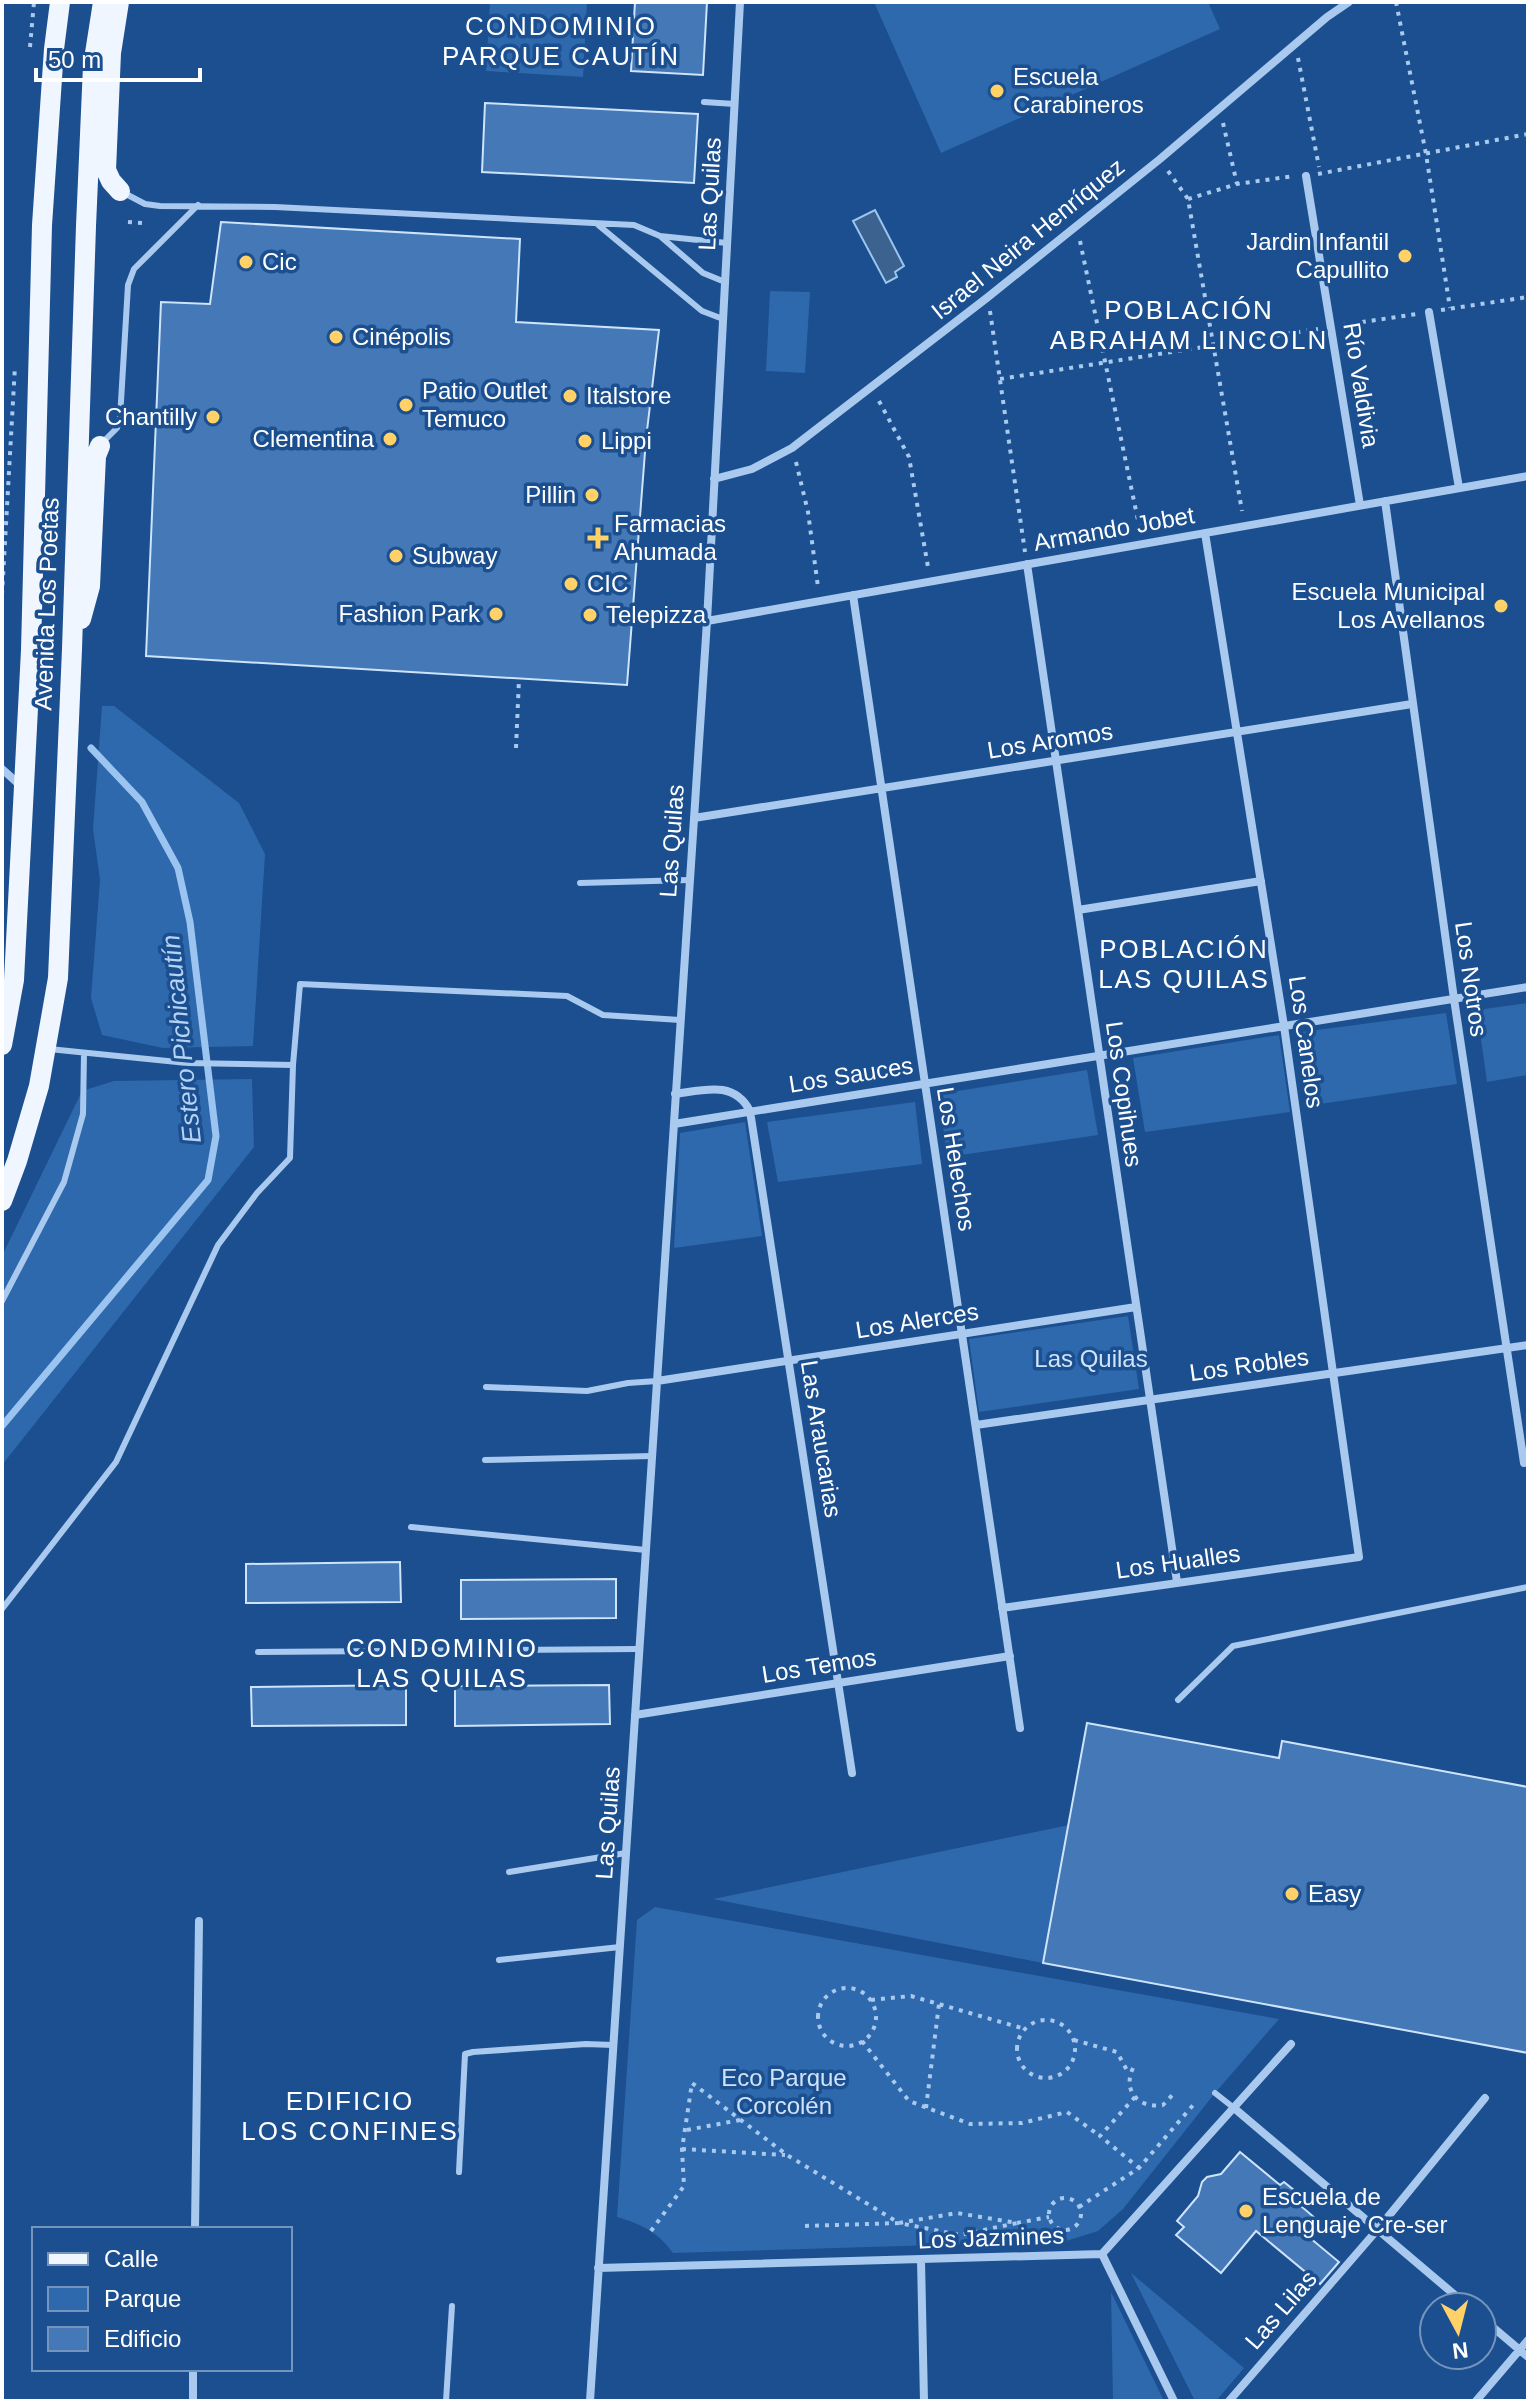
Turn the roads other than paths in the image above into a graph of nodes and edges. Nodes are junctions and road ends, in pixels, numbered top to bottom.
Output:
1 (60, 2) edge
2 (103, 2) edge
3 (119, 2) edge
4 (740, 2) edge
5 (1349, 2) edge
6 (704, 102) dead end
7 (735, 104) junction
8 (1306, 176) road end
9 (120, 191) joint
10 (198, 205) junction
11 (597, 224) junction
12 (660, 236) junction
13 (727, 243) junction
14 (725, 282) junction
15 (1429, 312) road end
16 (723, 319) junction
17 (100, 446) joint
18 (1528, 476) edge
19 (714, 479) junction
20 (1459, 488) junction
21 (1385, 501) junction
22 (1360, 505) junction
23 (1205, 533) junction
24 (1027, 564) junction
25 (853, 595) junction
26 (707, 621) junction
27 (72, 649) junction
28 (1412, 704) junction
29 (1238, 732) junction
30 (1056, 760) junction
31 (2, 769) edge
32 (24, 788) junction
33 (881, 788) junction
34 (694, 818) junction
35 (689, 880) junction
36 (1261, 881) junction
37 (580, 883) dead end
38 (1078, 910) junction
39 (1528, 987) edge
40 (1454, 999) junction
41 (680, 1020) junction
42 (1284, 1026) junction
43 (2, 1045) edge
44 (46, 1048) junction
45 (84, 1053) junction
46 (1098, 1056) junction
47 (293, 1065) junction
48 (924, 1084) junction
49 (675, 1094) junction
50 (750, 1111) junction
51 (674, 1124) junction
52 (2, 1201) edge
53 (2, 1301) edge
54 (1136, 1307) junction
55 (962, 1335) junction
56 (1528, 1345) edge
57 (1508, 1348) junction
58 (789, 1362) junction
59 (1332, 1374) junction
60 (657, 1381) junction
61 (486, 1387) dead end
62 (1150, 1400) junction
63 (976, 1425) junction
64 (652, 1456) junction
65 (485, 1460) dead end
66 (1524, 1463) dead end
67 (411, 1527) dead end
68 (646, 1550) junction
69 (1359, 1557) joint
70 (1177, 1582) junction
71 (1528, 1587) edge
72 (1002, 1608) junction
73 (2, 1609) edge
74 (639, 1649) junction
75 (258, 1652) dead end
76 (1010, 1656) junction
77 (839, 1684) junction
78 (1178, 1700) dead end
79 (635, 1715) junction
80 (1020, 1728) dead end
81 (852, 1773) dead end
82 (626, 1853) junction
83 (509, 1872) dead end
84 (199, 1921) dead end
85 (620, 1947) junction
86 (499, 1960) dead end
87 (1291, 2044) dead end
88 (613, 2045) junction
89 (1215, 2093) dead end
90 (1485, 2098) dead end
91 (1234, 2108) junction
92 (459, 2172) dead end
93 (195, 2227) edge
94 (1378, 2229) junction
95 (1102, 2254) junction
96 (921, 2260) junction
97 (598, 2268) junction
98 (1450, 2291) edge
99 (452, 2306) dead end
100 (1498, 2331) edge
101 (1528, 2340) edge
102 (1520, 2350) junction
103 (1528, 2357) edge
104 (193, 2371) edge
105 (193, 2401) edge
106 (446, 2401) edge
107 (590, 2401) edge
108 (924, 2401) edge
109 (1174, 2401) edge
110 (1229, 2401) edge
111 (1476, 2401) edge

1 - 32 main road, Avenida Los Poetas
2 - 27 main road, Avenida Los Poetas
3 - 9 main road
4 - 7 street, Las Quilas
5 - 19 street, Israel Neira Henríquez
6 - 7 lane
7 - 13 street, Las Quilas
8 - 22 street, Río Valdivia
9 - 10 lane
10 - 11 lane
10 - 17 lane
11 - 12 lane
11 - 16 lane
12 - 13 lane
12 - 14 lane
13 - 14 street, Las Quilas
14 - 16 street, Las Quilas
15 - 20 street
16 - 19 street, Las Quilas
17 - 27 main road
18 - 20 street, Armando Jobet
19 - 26 street, Las Quilas
20 - 21 street, Armando Jobet
21 - 22 street, Armando Jobet
21 - 28 street, Los Notros
22 - 23 street, Armando Jobet
23 - 24 street, Armando Jobet
23 - 29 street, Los Canelos
24 - 25 street, Armando Jobet
24 - 30 street, Los Copihues
25 - 26 street, Armando Jobet
25 - 33 street, Los Helechos
26 - 34 street, Las Quilas
27 - 44 main road, Avenida Los Poetas
28 - 29 street, Los Aromos
28 - 40 street, Los Notros
29 - 30 street, Los Aromos
29 - 36 street, Los Canelos
30 - 33 street, Los Aromos
30 - 38 street, Los Copihues
31 - 32 street
32 - 43 main road, Avenida Los Poetas
33 - 34 street, Los Aromos
33 - 48 street, Los Helechos
34 - 35 street, Las Quilas
35 - 37 lane
35 - 41 street, Las Quilas
36 - 38 street
36 - 42 street, Los Canelos
38 - 46 street, Los Copihues
39 - 40 street, Los Sauces
40 - 42 street, Los Sauces
40 - 57 street, Los Notros
41 - 47 lane
41 - 49 street, Las Quilas
42 - 46 street, Los Sauces
42 - 59 street, Los Canelos
44 - 45 lane
44 - 52 main road, Avenida Los Poetas
45 - 47 lane
45 - 53 lane
46 - 48 street, Los Sauces
46 - 54 street, Los Copihues
47 - 73 lane
48 - 50 street, Los Sauces
48 - 55 street, Los Helechos
49 - 50 street
49 - 51 street, Las Quilas
50 - 51 street, Los Sauces
50 - 58 street, Las Araucarias
51 - 60 street, Las Quilas
54 - 55 street, Los Alerces
54 - 62 street, Los Copihues
55 - 58 street, Los Alerces
55 - 63 street, Los Helechos
56 - 57 street, Los Robles
57 - 59 street, Los Robles
57 - 66 street, Los Notros
58 - 60 street, Los Alerces
58 - 77 street, Las Araucarias
59 - 62 street, Los Robles
59 - 69 street, Los Canelos
60 - 61 lane
60 - 64 street, Las Quilas
62 - 63 street, Los Robles
62 - 70 street, Los Copihues
63 - 72 street, Los Helechos
64 - 65 lane
64 - 68 street, Las Quilas
67 - 68 lane
68 - 74 street, Las Quilas
69 - 70 street, Los Hualles
70 - 72 street, Los Hualles
71 - 78 lane
72 - 76 street, Los Helechos
74 - 75 lane
74 - 79 street, Las Quilas
76 - 77 street, Los Temos
76 - 80 street, Los Helechos
77 - 79 street, Los Temos
77 - 81 street, Las Araucarias
79 - 82 street, Las Quilas
82 - 83 lane
82 - 85 street, Las Quilas
84 - 93 street
85 - 86 lane
85 - 88 street, Las Quilas
87 - 91 street
88 - 92 lane
88 - 97 street, Las Quilas
89 - 91 lane
90 - 94 street, Las Lilas
91 - 94 street
91 - 95 street
94 - 98 street
94 - 110 street, Las Lilas
95 - 96 street, Los Jazmines
95 - 109 street
96 - 97 street, Los Jazmines
96 - 108 street
97 - 107 street, Las Quilas
99 - 106 lane
100 - 102 street
101 - 102 street
102 - 103 street
102 - 111 street
104 - 105 street

